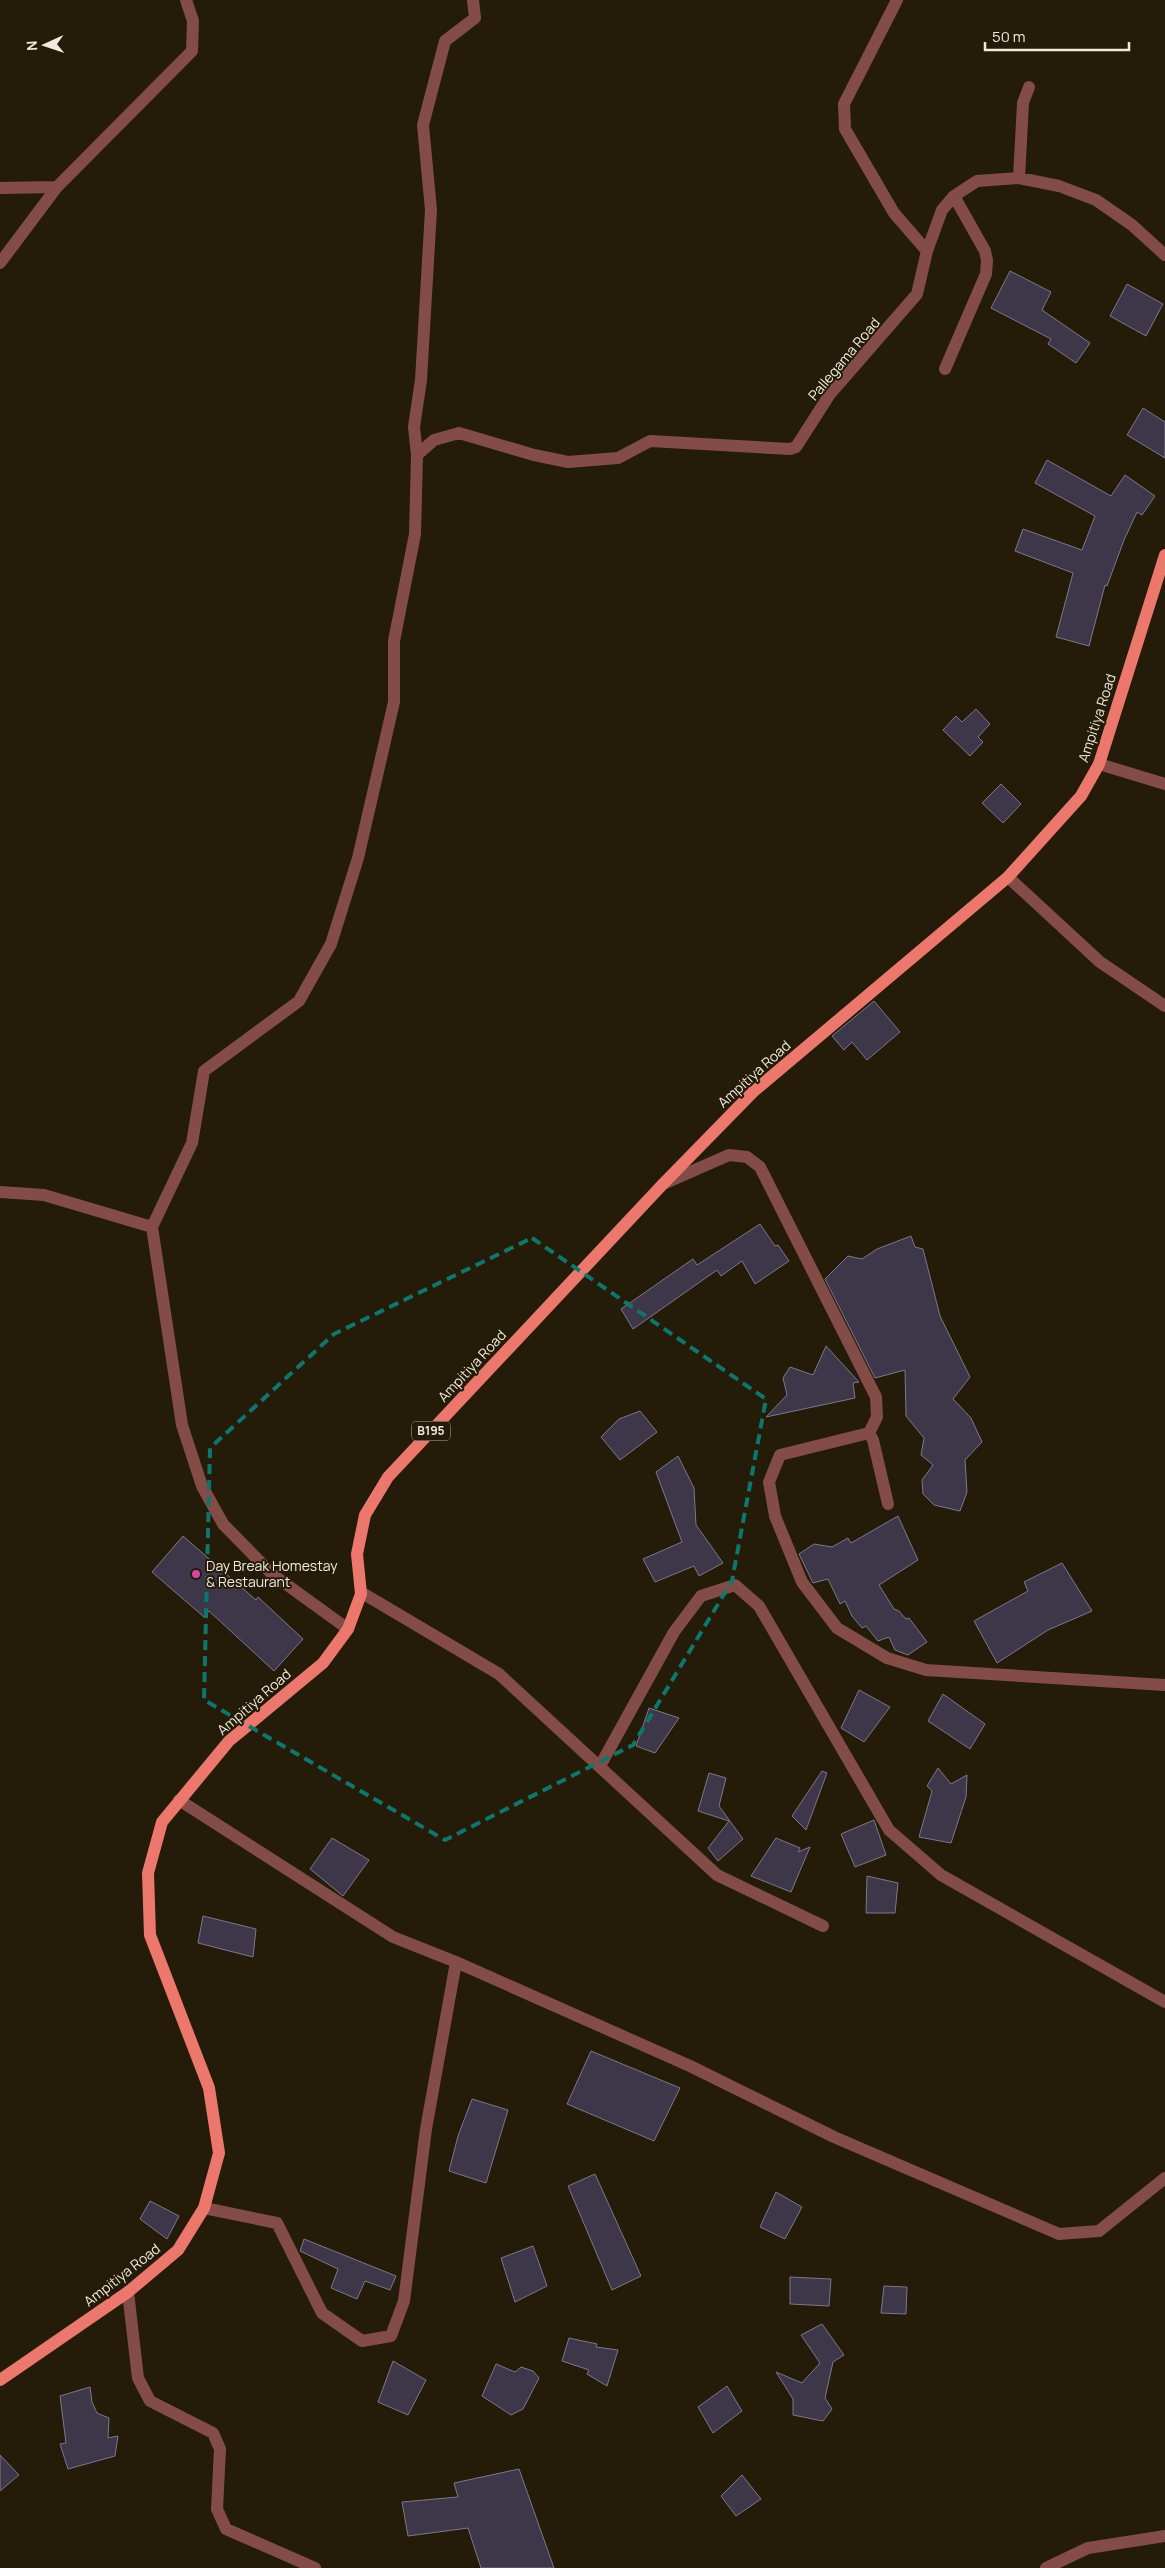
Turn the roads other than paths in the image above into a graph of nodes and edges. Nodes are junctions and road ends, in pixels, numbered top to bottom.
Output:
1 (186, 0) edge
2 (473, 0) edge
3 (897, 0) edge
4 (1029, 87) dead end
5 (1019, 178) junction
6 (57, 187) junction
7 (0, 188) edge
8 (954, 196) junction
9 (927, 251) junction
10 (1165, 256) edge
11 (0, 263) edge
12 (945, 368) dead end
13 (417, 455) junction
14 (1165, 555) edge
15 (1100, 764) junction
16 (1165, 784) edge
17 (1008, 876) junction
18 (1165, 1006) edge
19 (663, 1184) junction
20 (0, 1192) edge
21 (152, 1228) junction
22 (869, 1433) junction
23 (888, 1504) dead end
24 (361, 1594) junction
25 (348, 1629) junction
26 (1165, 1685) edge
27 (600, 1766) junction
28 (179, 1800) junction
29 (823, 1926) dead end
30 (456, 1962) junction
31 (1165, 2002) edge
32 (1165, 2178) edge
33 (204, 2208) junction
34 (128, 2292) junction
35 (0, 2380) edge
36 (1165, 2536) edge
37 (315, 2568) edge
38 (1046, 2568) edge

1 - 6 street
2 - 13 street
3 - 9 street
4 - 5 street
5 - 8 street, Pallegama Road
5 - 10 street, Pallegama Road
6 - 7 street
6 - 11 street
8 - 9 street, Pallegama Road
8 - 12 street
9 - 13 street, Pallegama Road
13 - 21 street
14 - 15 main road, Ampitiya Road / B195
15 - 16 street
15 - 17 main road, Ampitiya Road / B195
17 - 18 street
17 - 19 main road, Ampitiya Road / B195
19 - 22 street
19 - 24 main road, Ampitiya Road / B195
20 - 21 street
21 - 25 street
22 - 23 street
22 - 26 street
24 - 25 main road, Ampitiya Road / B195
24 - 27 street
25 - 28 main road, Ampitiya Road / B195
27 - 29 street
27 - 31 street
28 - 30 street
28 - 33 main road, Ampitiya Road / B195
30 - 32 street
30 - 33 street
33 - 34 main road, Ampitiya Road / B195
34 - 35 main road, Ampitiya Road / B195
34 - 37 street
36 - 38 street

